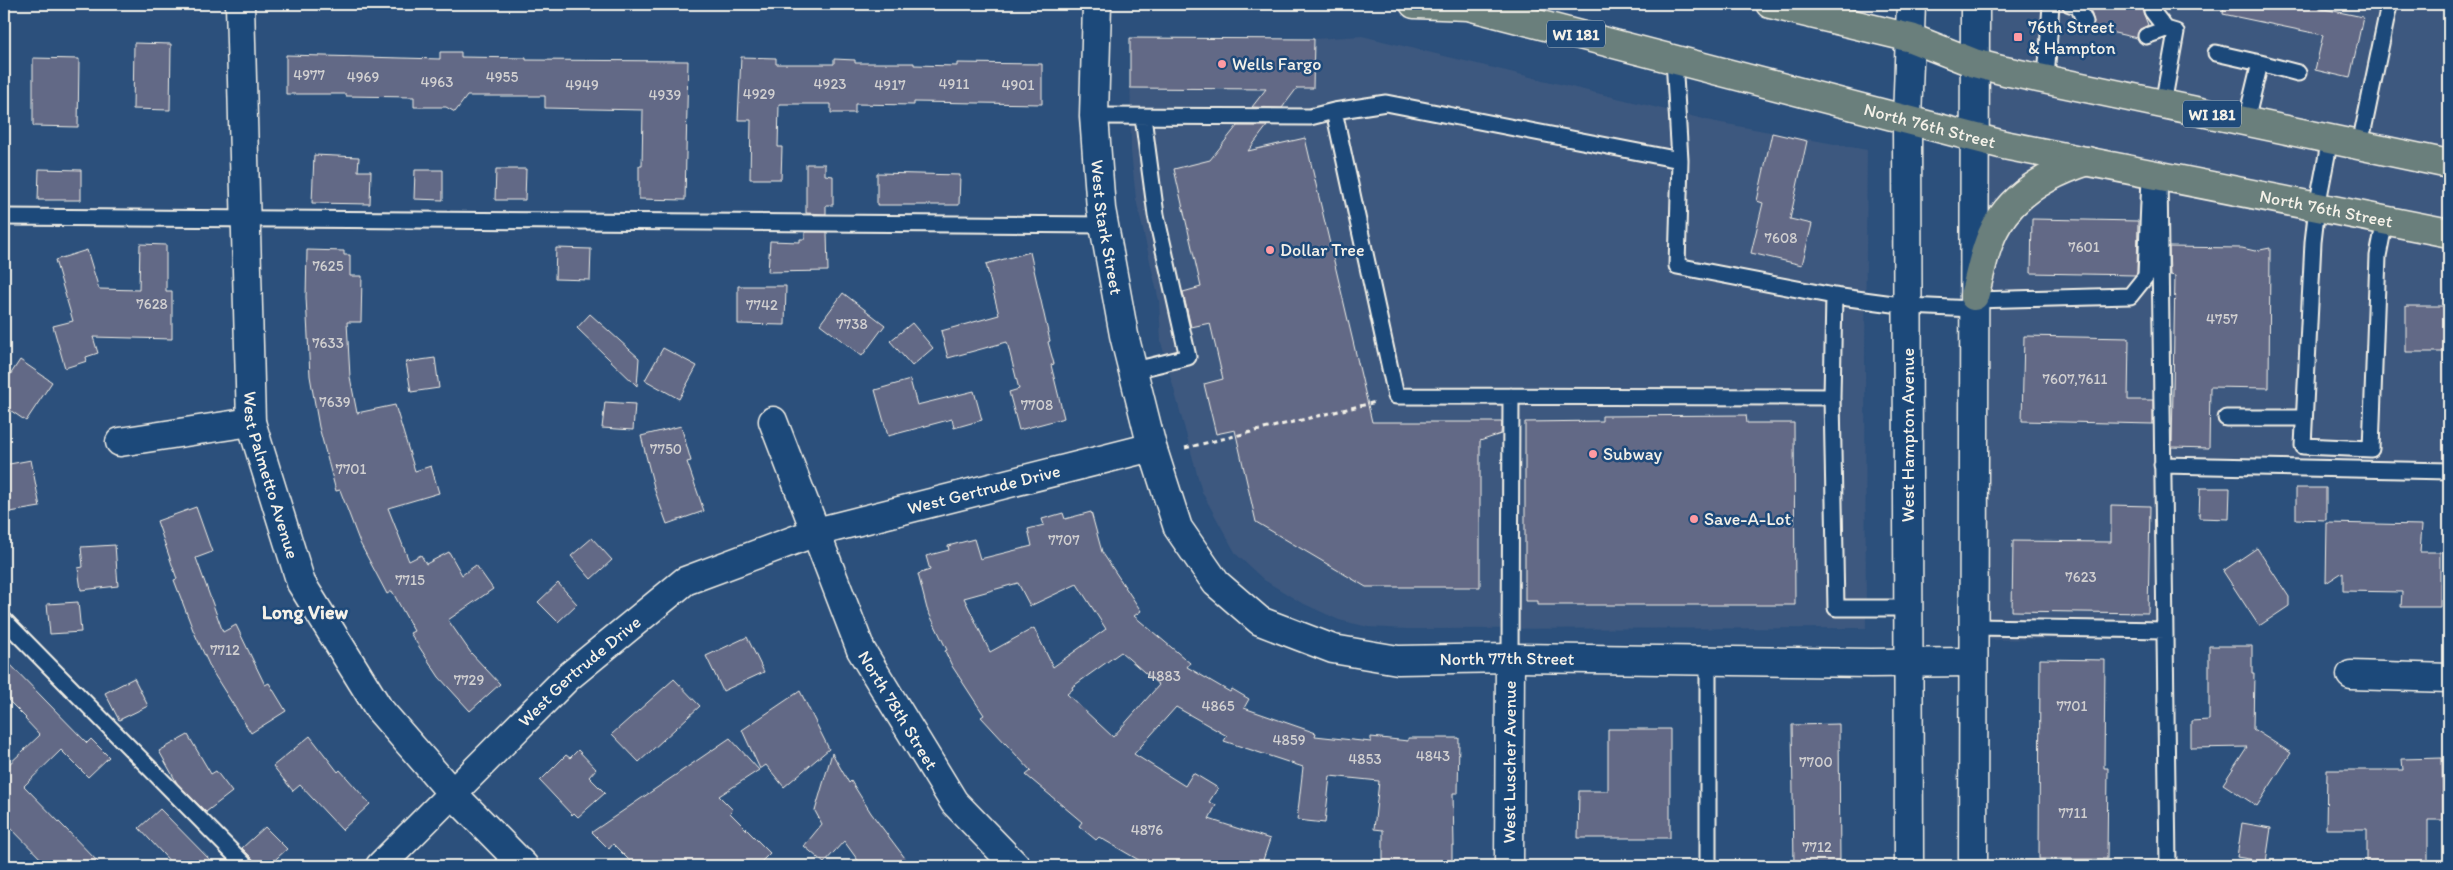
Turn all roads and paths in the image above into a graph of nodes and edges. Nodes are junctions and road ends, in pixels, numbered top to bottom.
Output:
1 (240, 4) edge
2 (1097, 4) edge
3 (1414, 4) edge
4 (1770, 4) edge
5 (1911, 4) edge
6 (1975, 4) edge
7 (2051, 4) edge
8 (2077, 4) edge
9 (2383, 4) edge
10 (1468, 5) edge
11 (2152, 11) dead end
12 (2085, 22) dead end
13 (2166, 29) junction
14 (2146, 36) dead end
15 (1911, 38) junction
16 (2216, 53) dead end
17 (1674, 60) junction
18 (1974, 63) junction
19 (2260, 63) junction
20 (2298, 74) dead end
21 (2046, 80) junction
22 (2163, 104) junction
23 (1334, 111) junction
24 (1094, 116) junction
25 (1143, 117) junction
26 (1907, 120) junction
27 (2246, 121) junction
28 (1974, 138) junction
29 (2330, 139) junction
30 (2360, 145) junction
31 (1680, 160) junction
32 (2088, 161) junction
33 (2449, 164) edge
34 (2155, 174) junction
35 (2317, 207) junction
36 (4, 217) edge
37 (246, 219) junction
38 (2384, 220) junction
39 (1104, 225) junction
40 (2449, 233) edge
41 (1834, 296) junction
42 (1974, 301) junction
43 (1908, 306) junction
44 (1135, 370) junction
45 (1396, 396) junction
46 (1511, 396) junction
47 (1832, 397) junction
48 (2226, 418) dead end
49 (2304, 418) junction
50 (773, 421) dead end
51 (251, 422) junction
52 (120, 442) dead end
53 (1152, 447) junction
54 (1185, 448) dead end
55 (2162, 466) junction
56 (2449, 471) edge
57 (816, 532) junction
58 (1909, 608) junction
59 (4, 620) edge
60 (1972, 627) junction
61 (2165, 630) junction
62 (1510, 658) junction
63 (1708, 660) junction
64 (1972, 662) junction
65 (1909, 663) junction
66 (2351, 676) dead end
67 (2449, 678) edge
68 (453, 794) junction
69 (246, 866) edge
70 (380, 866) edge
71 (524, 866) edge
72 (1016, 866) edge
73 (1509, 866) edge
74 (1708, 866) edge
75 (1909, 866) edge
76 (1973, 866) edge
77 (2168, 866) edge

1 - 37 street, West Palmetto Avenue
2 - 24 street, West Stark Street
3 - 10 main road, North 76th Street / WI 181
4 - 15 main road, WI 181
5 - 15 street, West Hampton Avenue
6 - 18 street
7 - 21 lane
8 - 12 lane
9 - 30 lane
10 - 17 main road, North 76th Street / WI 181
11 - 13 lane
13 - 14 lane
13 - 22 lane
15 - 18 main road, WI 181
15 - 26 street, West Hampton Avenue
16 - 19 lane
17 - 26 main road, North 76th Street / WI 181
17 - 31 lane
18 - 21 main road, WI 181
18 - 28 street
19 - 20 lane
19 - 27 lane
21 - 22 main road, WI 181
22 - 27 main road, WI 181
23 - 25 lane
23 - 31 lane
23 - 45 lane
24 - 25 lane
24 - 39 street, West Stark Street
25 - 44 lane
26 - 28 main road, North 76th Street / WI 181
26 - 43 street, West Hampton Avenue
27 - 29 main road, WI 181
28 - 32 main road, North 76th Street / WI 181
28 - 42 street
29 - 30 main road, WI 181
29 - 35 lane
30 - 33 main road, WI 181
31 - 41 lane
32 - 34 main road, North 76th Street / WI 181
32 - 42 main road
34 - 35 main road, North 76th Street / WI 181
34 - 42 lane
34 - 55 lane
35 - 38 main road, North 76th Street / WI 181
35 - 49 lane
36 - 37 lane
37 - 39 lane
37 - 51 street, West Palmetto Avenue
38 - 40 main road, North 76th Street / WI 181
38 - 49 lane
39 - 44 street, West Stark Street
41 - 43 lane
41 - 47 lane
42 - 43 lane
42 - 60 street
43 - 58 street, West Hampton Avenue
44 - 53 street, West Stark Street
45 - 46 lane
45 - 54 path
46 - 47 lane
46 - 62 lane
47 - 58 lane
48 - 49 lane
50 - 57 street
51 - 52 street
51 - 68 street, West Palmetto Avenue
53 - 57 street, West Gertrude Drive
53 - 62 street, North 77th Street
55 - 56 lane
55 - 61 lane
57 - 68 street, West Gertrude Drive
57 - 72 street, North 78th Street
58 - 65 street, West Hampton Avenue
59 - 69 lane
60 - 61 lane
60 - 64 street
61 - 77 lane
62 - 63 street, North 77th Street
62 - 73 street, West Luscher Avenue
63 - 65 street, North 77th Street
63 - 74 lane
64 - 65 street, North 77th Street
64 - 76 street
65 - 75 street, West Hampton Avenue
66 - 67 street
68 - 70 street, West Gertrude Drive
68 - 71 street, West Palmetto Avenue

